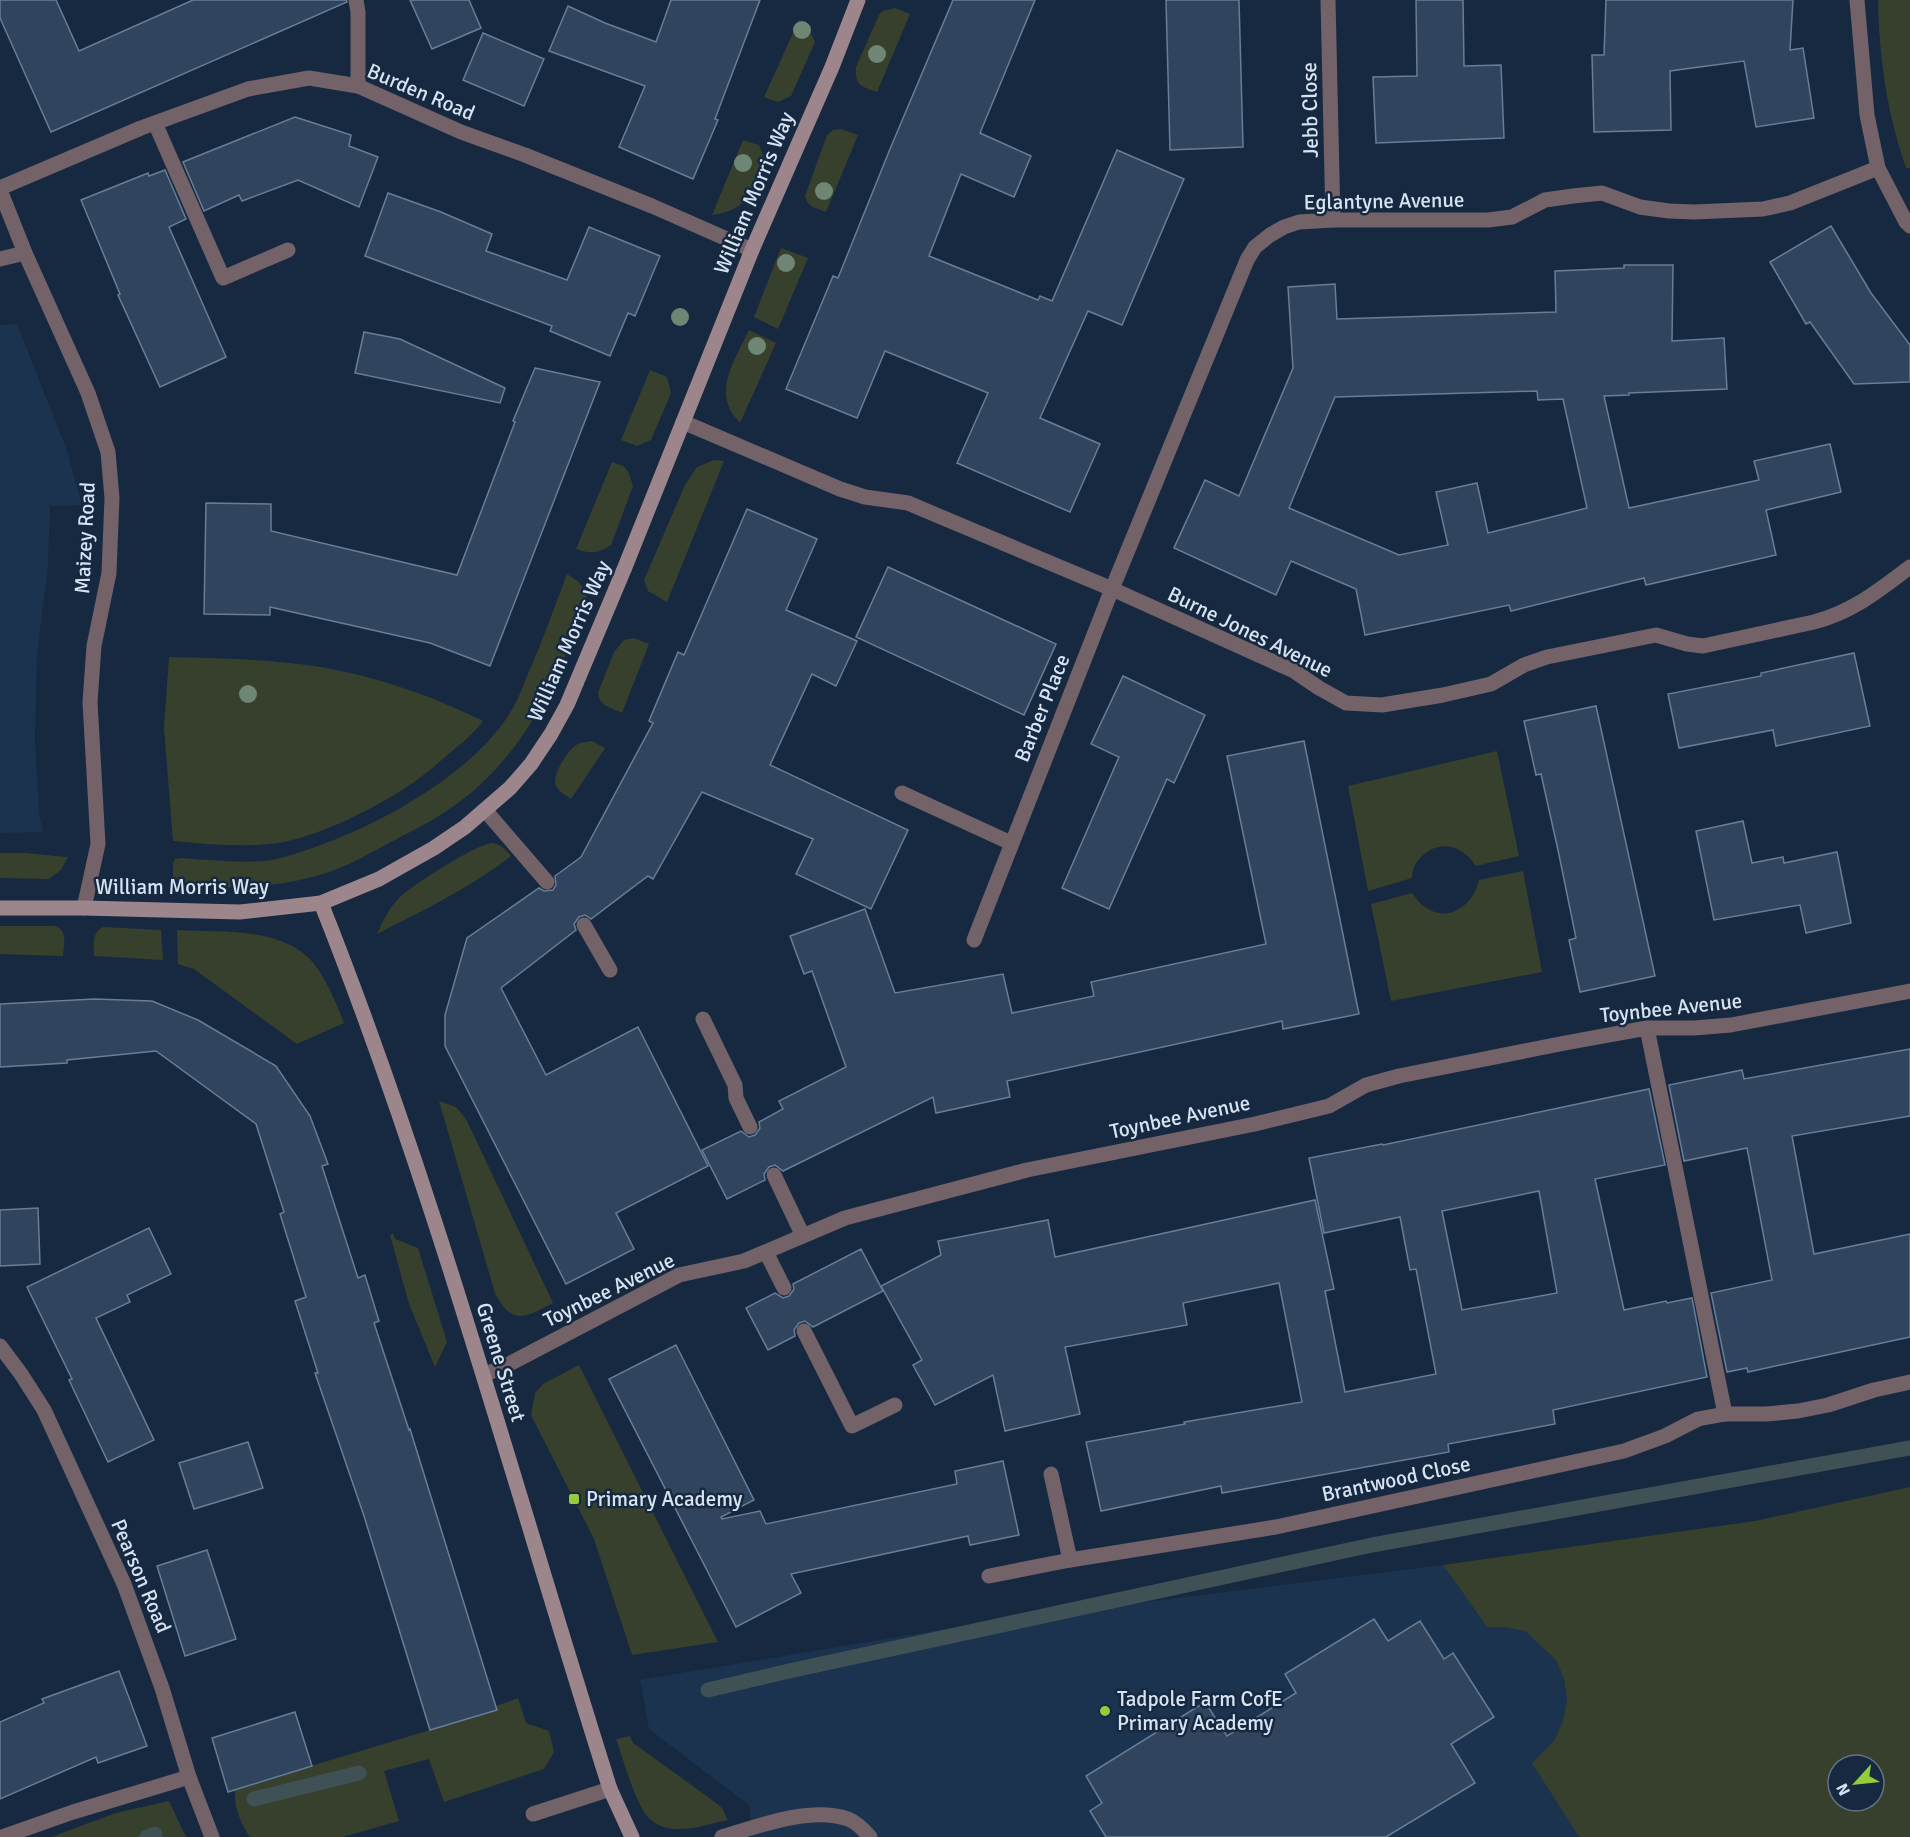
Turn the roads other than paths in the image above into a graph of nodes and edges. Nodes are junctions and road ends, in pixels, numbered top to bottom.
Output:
1 (356, 0) edge
2 (858, 0) edge
3 (1328, 0) edge
4 (1857, 0) edge
5 (358, 86) junction
6 (155, 123) junction
7 (1878, 168) junction
8 (0, 189) edge
9 (1333, 220) junction
10 (1910, 226) edge
11 (288, 250) dead end
12 (752, 250) junction
13 (25, 253) junction
14 (0, 259) edge
15 (683, 422) junction
16 (1910, 567) edge
17 (1112, 589) junction
18 (902, 793) dead end
19 (485, 810) junction
20 (1011, 843) junction
21 (547, 882) dead end
22 (321, 903) junction
23 (0, 908) edge
24 (84, 908) junction
25 (584, 924) dead end
26 (974, 940) dead end
27 (610, 970) dead end
28 (1910, 991) edge
29 (703, 1019) dead end
30 (1647, 1028) junction
31 (750, 1127) dead end
32 (774, 1175) dead end
33 (803, 1236) junction
34 (766, 1252) junction
35 (784, 1288) dead end
36 (804, 1331) dead end
37 (0, 1346) edge
38 (484, 1375) junction
39 (1910, 1382) edge
40 (895, 1405) dead end
41 (1725, 1414) junction
42 (1051, 1474) dead end
43 (1070, 1560) junction
44 (989, 1576) dead end
45 (189, 1777) junction
46 (610, 1789) junction
47 (533, 1814) dead end
48 (2, 1837) edge
49 (212, 1837) edge
50 (632, 1837) edge
51 (722, 1837) edge
52 (870, 1837) edge

1 - 5 street
2 - 12 street, William Morris Way
3 - 9 street, Jebb Close
4 - 7 street
5 - 6 street, Burden Road
5 - 12 street, Burden Road
6 - 8 street, Burden Road
6 - 11 street
7 - 9 street, Eglantyne Avenue
7 - 10 street
8 - 13 street, Maizey Road
9 - 17 street, Eglantyne Avenue
12 - 15 street, William Morris Way
13 - 14 street
13 - 24 street, Maizey Road
15 - 17 street, Burne Jones Avenue
15 - 19 street, William Morris Way
16 - 17 street, Burne Jones Avenue
17 - 20 street, Barber Place
18 - 20 street
19 - 21 street
19 - 22 street, William Morris Way
20 - 26 street, Barber Place
22 - 24 street, William Morris Way
22 - 38 street, Greene Street
23 - 24 street, William Morris Way
25 - 27 street
28 - 30 street, Toynbee Avenue
29 - 31 street
30 - 33 street, Toynbee Avenue
30 - 41 street
32 - 33 street
33 - 34 street, Toynbee Avenue
34 - 35 street
34 - 38 street, Toynbee Avenue
36 - 40 street
37 - 45 street, Pearson Road
38 - 46 street, Greene Street
39 - 41 street, Brantwood Close
41 - 43 street, Brantwood Close
42 - 43 street
43 - 44 street, Brantwood Close
45 - 48 street
45 - 49 street, Pearson Road
46 - 47 street
46 - 50 street, Greene Street
51 - 52 street

